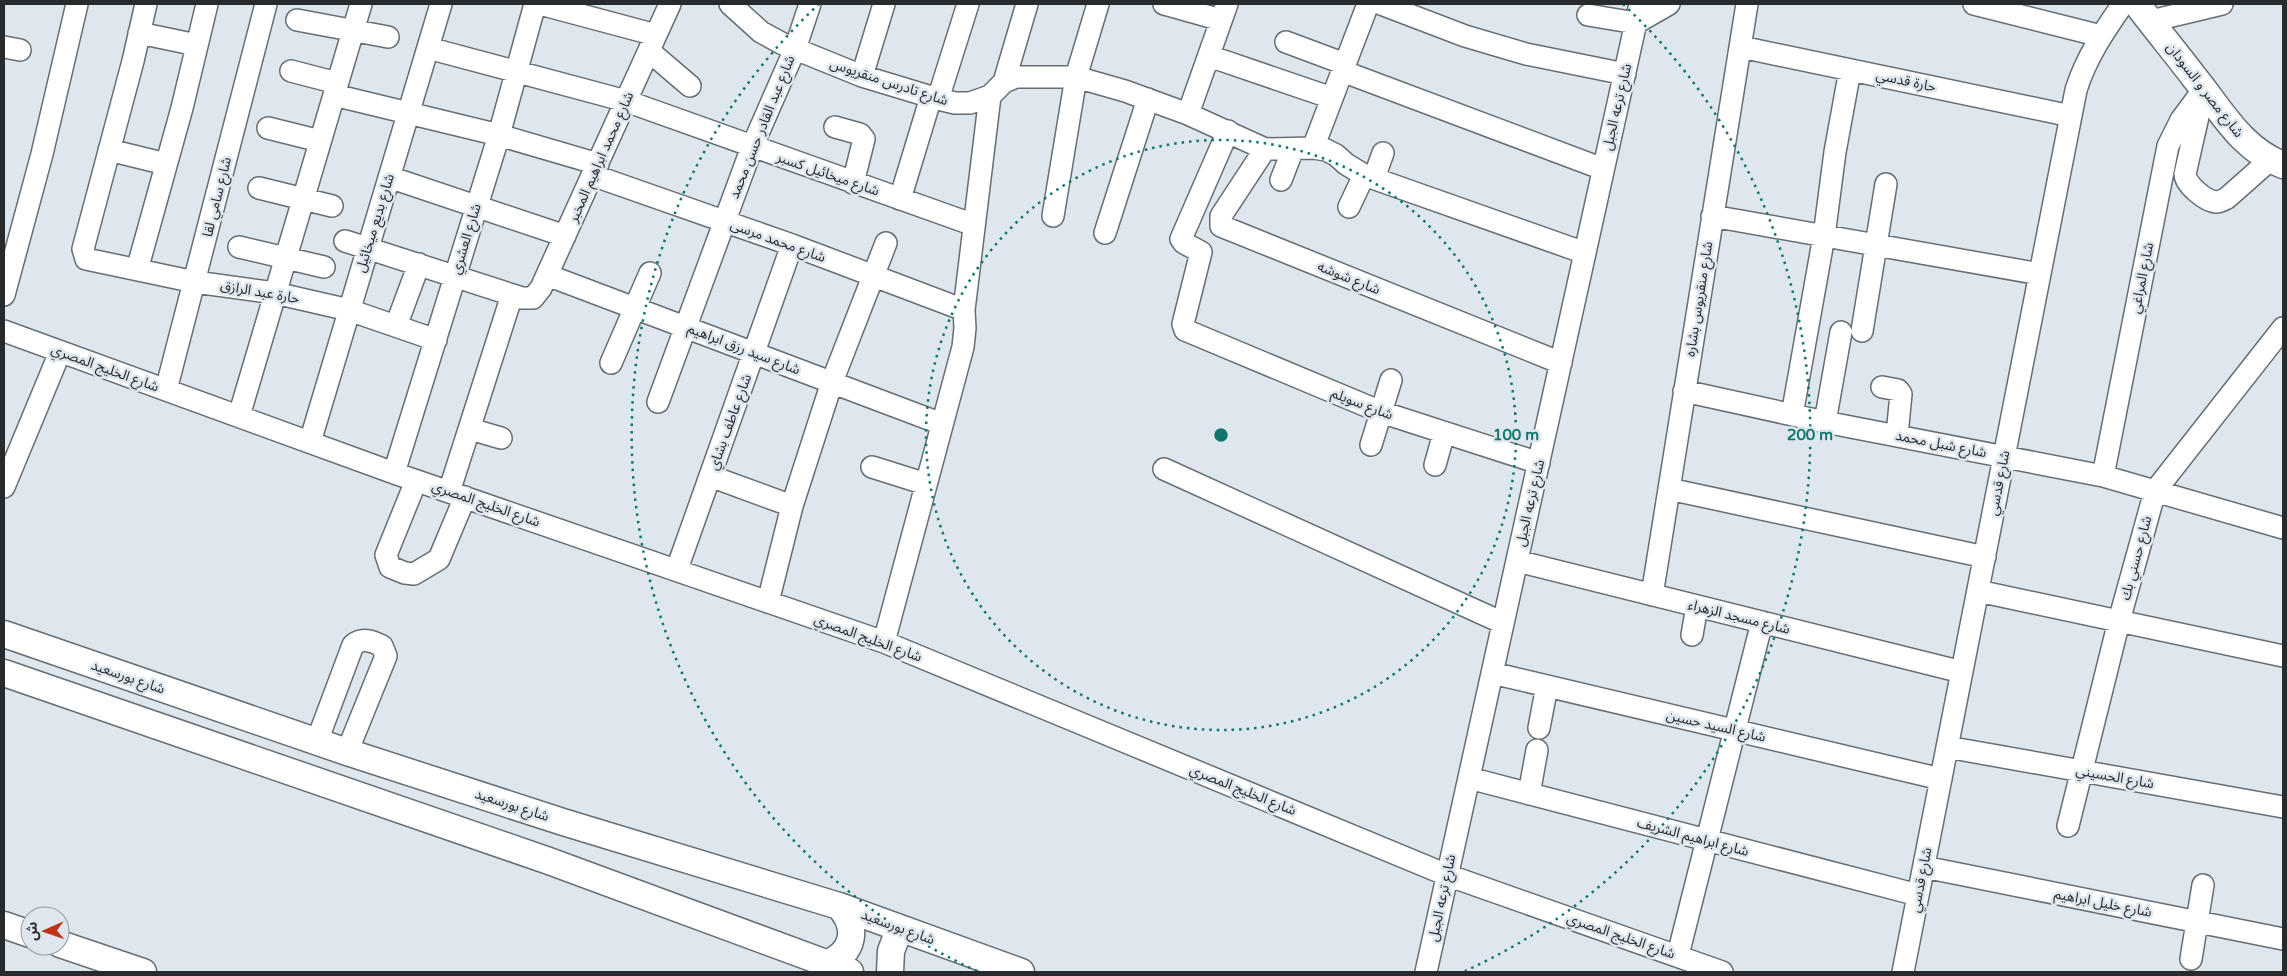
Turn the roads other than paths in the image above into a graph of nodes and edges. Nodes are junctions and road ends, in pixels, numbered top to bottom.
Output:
1 (77, 4) edge
2 (146, 4) edge
3 (207, 4) edge
4 (266, 4) edge
5 (360, 4) edge
6 (441, 4) edge
7 (535, 4) edge
8 (540, 4) edge
9 (670, 4) edge
10 (732, 4) edge
11 (810, 4) edge
12 (884, 4) edge
13 (968, 4) edge
14 (1027, 4) edge
15 (1098, 4) edge
16 (1164, 4) edge
17 (1368, 4) edge
18 (1381, 4) edge
19 (1669, 4) edge
20 (1747, 4) edge
21 (1974, 4) edge
22 (2222, 4) edge
23 (2138, 8) edge
24 (1224, 12) edge
25 (1638, 13) edge
26 (1588, 15) dead end
27 (297, 20) dead end
28 (352, 31) junction
29 (140, 33) junction
30 (2101, 36) junction
31 (388, 37) dead end
32 (1286, 42) dead end
33 (652, 43) junction
34 (197, 45) junction
35 (1741, 47) junction
36 (428, 48) junction
37 (795, 49) junction
38 (1209, 56) junction
39 (1344, 68) junction
40 (1850, 70) junction
41 (291, 71) dead end
42 (517, 71) junction
43 (1625, 74) junction
44 (862, 76) junction
45 (1076, 78) junction
46 (690, 86) dead end
47 (335, 89) junction
48 (997, 89) junction
49 (2204, 89) junction
50 (935, 98) junction
51 (1332, 98) junction
52 (1148, 99) junction
53 (626, 102) junction
54 (409, 112) junction
55 (1188, 114) junction
56 (2072, 116) junction
57 (835, 126) dead end
58 (268, 128) dead end
59 (1228, 131) junction
60 (499, 135) junction
61 (320, 140) junction
62 (752, 147) junction
63 (1265, 149) junction
64 (1303, 149) junction
65 (109, 150) junction
66 (1383, 154) dead end
67 (2277, 163) edge
68 (166, 164) junction
69 (595, 169) junction
70 (1603, 169) junction
71 (1369, 176) junction
72 (389, 177) junction
73 (1281, 180) dead end
74 (853, 183) junction
75 (1886, 184) dead end
76 (259, 188) dead end
77 (303, 198) junction
78 (900, 199) junction
79 (332, 206) dead end
80 (476, 206) junction
81 (1350, 207) dead end
82 (1053, 216) dead end
83 (1712, 216) junction
84 (724, 222) junction
85 (974, 225) junction
86 (1221, 226) junction
87 (1105, 232) dead end
88 (564, 236) junction
89 (1824, 236) junction
90 (345, 241) dead end
91 (886, 243) dead end
92 (792, 245) junction
93 (239, 246) dead end
94 (1876, 246) junction
95 (368, 247) junction
96 (1201, 252) junction
97 (1585, 253) junction
98 (286, 258) junction
99 (419, 264) junction
100 (324, 268) dead end
101 (137, 270) junction
102 (650, 273) dead end
103 (2040, 274) junction
104 (547, 275) junction
105 (455, 276) junction
106 (872, 276) junction
107 (195, 282) junction
108 (275, 293) junction
109 (4, 295) edge
110 (517, 297) junction
111 (635, 308) junction
112 (349, 310) junction
113 (964, 310) junction
114 (396, 326) junction
115 (685, 327) junction
116 (2283, 328) edge
117 (4, 332) edge
118 (436, 340) junction
119 (60, 352) junction
120 (754, 353) junction
121 (611, 363) dead end
122 (1560, 363) junction
123 (1391, 380) dead end
124 (832, 382) junction
125 (1882, 387) dead end
126 (166, 390) junction
127 (1684, 391) junction
128 (658, 402) dead end
129 (1381, 412) junction
130 (1792, 415) junction
131 (239, 416) junction
132 (1825, 422) junction
133 (942, 424) junction
134 (470, 429) junction
135 (1444, 433) junction
136 (1897, 435) junction
137 (501, 438) dead end
138 (310, 442) junction
139 (1370, 445) dead end
140 (2005, 456) junction
141 (1538, 463) junction
142 (1435, 465) dead end
143 (872, 467) dead end
144 (1164, 470) dead end
145 (394, 473) junction
146 (710, 476) junction
147 (2103, 476) junction
148 (416, 480) junction
149 (926, 484) junction
150 (4, 487) edge
151 (1669, 489) junction
152 (2155, 491) junction
153 (457, 494) junction
154 (792, 506) junction
155 (2283, 528) edge
156 (1985, 557) junction
157 (1517, 561) junction
158 (677, 570) junction
159 (1978, 591) junction
160 (1652, 595) junction
161 (768, 602) junction
162 (1697, 606) junction
163 (2119, 621) junction
164 (1762, 622) junction
165 (1503, 623) junction
166 (4, 634) edge
167 (1692, 635) dead end
168 (884, 642) junction
169 (2283, 656) edge
170 (1962, 672) junction
171 (4, 673) edge
172 (1492, 673) junction
173 (1547, 686) junction
174 (1539, 728) dead end
175 (1734, 730) junction
176 (317, 741) junction
177 (1947, 747) junction
178 (1537, 750) dead end
179 (347, 752) junction
180 (2082, 771) junction
181 (1469, 778) junction
182 (1941, 779) junction
183 (1530, 794) junction
184 (2283, 807) edge
185 (563, 822) junction
186 (2068, 826) dead end
187 (1707, 840) junction
188 (549, 861) junction
189 (1924, 867) junction
190 (1447, 875) junction
191 (2203, 885) dead end
192 (1918, 895) junction
193 (839, 906) junction
194 (2197, 921) junction
195 (4, 925) edge
196 (900, 928) junction
197 (20, 931) edge
198 (2283, 939) edge
199 (70, 947) edge
200 (1678, 956) junction
201 (2191, 959) dead end
202 (826, 964) junction
203 (143, 972) edge
204 (850, 972) edge
205 (890, 972) edge
206 (1021, 972) edge
207 (1426, 972) edge
208 (1722, 972) edge
209 (1903, 972) edge

1 - 109 street
2 - 29 street
3 - 34 street
4 - 107 street, شارع سامي لقا
5 - 28 street
6 - 36 street, شارع بديع ميخائيل
7 - 42 street, شارع العشري
8 - 33 street
9 - 33 street, شارع محمد ابراهيم المخبر
10 - 37 street, شارع تادرس منقريوس
11 - 37 street, شارع عبد القادر حسن محمد
12 - 44 street
13 - 50 street
14 - 48 street
15 - 45 street
16 - 24 street
17 - 39 street
18 - 43 street
19 - 25 street
20 - 35 street, شارع منقريوس بشاره
21 - 30 street
22 - 23 street
23 - 30 street, شارع قدسي
23 - 49 main road, شارع مصر و السودان
24 - 38 street
25 - 26 street
25 - 43 street, شارع ترعه الجبل
27 - 28 street
28 - 31 street
28 - 47 street
29 - 34 street
29 - 65 street
30 - 56 street, شارع قدسي
32 - 39 street
33 - 46 street
33 - 53 street, شارع محمد ابراهيم المخبر
34 - 68 street
35 - 40 street, حارة قدسي
35 - 83 street, شارع منقريوس بشاره
36 - 42 street, شارع ميخائيل كسبر
36 - 54 street, شارع بديع ميخائيل
37 - 44 street, شارع تادرس منقريوس
37 - 62 street, شارع عبد القادر حسن محمد
38 - 51 street
38 - 55 street
39 - 51 street
39 - 70 street
40 - 56 street, حارة قدسي
40 - 89 street
41 - 47 street, شارع محمد مرسى
42 - 53 street, شارع ميخائيل كسبر
42 - 60 street, شارع العشري
43 - 70 street, شارع ترعه الجبل
44 - 50 street, شارع تادرس منقريوس
45 - 48 street, شارع تادرس منقريوس
45 - 52 street, شارع تادرس منقريوس
45 - 82 street
47 - 54 street, شارع محمد مرسى
47 - 61 street
48 - 50 street, شارع تادرس منقريوس
48 - 85 street
49 - 67 main road, شارع مصر و السودان
49 - 67 street
49 - 147 street, شارع المراغي
50 - 78 street
51 - 64 street
52 - 55 street, شارع تادرس منقريوس
52 - 87 street
53 - 62 street, شارع ميخائيل كسبر
53 - 69 street, شارع محمد ابراهيم المخبر
54 - 60 street, شارع محمد مرسى
54 - 72 street, شارع بديع ميخائيل
55 - 59 street, شارع تادرس منقريوس
56 - 103 street, شارع قدسي
57 - 74 street
58 - 61 street
59 - 63 street, شارع تادرس منقريوس
59 - 96 street
60 - 69 street, شارع محمد مرسى
60 - 80 street, شارع العشري
61 - 77 street
62 - 74 street, شارع ميخائيل كسبر
62 - 84 street, شارع عبد القادر حسن محمد
63 - 64 street, شارع تادرس منقريوس
63 - 86 street
64 - 71 street, شارع تادرس منقريوس
64 - 73 street
65 - 68 street
65 - 101 street, حارة عبد الرازق
66 - 71 street
68 - 101 street
69 - 84 street, شارع محمد مرسى
69 - 88 street, شارع محمد ابراهيم المخبر
70 - 97 street, شارع ترعه الجبل
71 - 81 street
71 - 97 street, شارع تادرس منقريوس
72 - 80 street
72 - 95 street, شارع بديع ميخائيل
74 - 78 street, شارع ميخائيل كسبر
75 - 94 street
76 - 77 street
77 - 79 street
77 - 98 street
78 - 85 street, شارع ميخائيل كسبر
80 - 88 street
80 - 105 street, شارع العشري
83 - 89 street
83 - 127 street, شارع منقريوس بشاره
84 - 92 street, شارع محمد مرسى
84 - 115 street, شارع عبد القادر حسن محمد
85 - 113 street
86 - 96 street
86 - 122 street, شارع شوشه
88 - 104 street, شارع محمد ابراهيم المخبر
89 - 94 street
89 - 130 street
90 - 95 street
91 - 106 street
92 - 106 street, شارع محمد مرسى
92 - 120 street, شارع عاطف بشاي
93 - 98 street
94 - 103 street
94 - 132 street
95 - 99 street
95 - 112 street, شارع بديع ميخائيل
96 - 129 street, شارع سويلم
97 - 122 street, شارع ترعه الجبل
98 - 100 street
98 - 108 street
99 - 105 street
99 - 114 street
101 - 107 street, حارة عبد الرازق
102 - 111 street
103 - 140 street, شارع قدسي
104 - 110 street, شارع محمد ابراهيم المخبر
104 - 111 street, شارع سيد رزق ابراهيم
105 - 110 street
105 - 118 street, شارع العشري
106 - 113 street, شارع محمد مرسى
106 - 124 street
107 - 108 street, حارة عبد الرازق
107 - 126 street, شارع سامي لقا
108 - 112 street, حارة عبد الرازق
108 - 131 street
110 - 134 street
111 - 115 street, شارع سيد رزق ابراهيم
111 - 121 street
112 - 114 street, حارة عبد الرازق
112 - 138 street, شارع بديع ميخائيل
113 - 133 street
114 - 118 street, حارة عبد الرازق
115 - 120 street, شارع سيد رزق ابراهيم
115 - 128 street, شارع عبد القادر حسن محمد
116 - 152 street, شارع حسني بك
117 - 119 street, شارع الخليج المصري
118 - 145 street, شارع العشري
119 - 126 street, شارع الخليج المصري
119 - 150 street
120 - 124 street, شارع سيد رزق ابراهيم
120 - 146 street, شارع عاطف بشاي
122 - 141 street, شارع ترعه الجبل
123 - 129 street
124 - 133 street, شارع سيد رزق ابراهيم
124 - 154 street
125 - 136 street
126 - 131 street, شارع الخليج المصري
127 - 130 street, شارع شبل محمد
127 - 151 street, شارع منقريوس بشاره
129 - 135 street, شارع سويلم
129 - 139 street
130 - 132 street, شارع شبل محمد
131 - 138 street, شارع الخليج المصري
132 - 136 street, شارع شبل محمد
133 - 149 street
134 - 137 street
134 - 153 street
135 - 141 street, شارع سويلم
135 - 142 street
136 - 140 street, شارع شبل محمد
138 - 145 street, شارع الخليج المصري
140 - 147 street, شارع شبل محمد
140 - 156 street, شارع قدسي
141 - 157 street, شارع ترعه الجبل
143 - 149 street
144 - 165 street
145 - 148 street, شارع الخليج المصري
146 - 154 street
146 - 158 street, شارع عاطف بشاي
147 - 152 street, شارع شبل محمد
148 - 153 street, شارع الخليج المصري
148 - 153 street
149 - 168 street
151 - 156 street
151 - 160 street, شارع منقريوس بشاره
152 - 155 street, شارع شبل محمد
152 - 163 street, شارع حسني بك
153 - 158 street, شارع الخليج المصري
154 - 161 street
156 - 159 street, شارع قدسي
157 - 160 street, شارع مسجد الزهراء
157 - 165 street, شارع ترعه الجبل
158 - 161 street, شارع الخليج المصري
159 - 163 street
159 - 170 street, شارع قدسي
160 - 162 street, شارع مسجد الزهراء
161 - 168 street, شارع الخليج المصري
162 - 164 street, شارع مسجد الزهراء
162 - 167 street
163 - 169 street
163 - 180 street, شارع حسني بك
164 - 170 street, شارع مسجد الزهراء
164 - 175 street
165 - 172 street, شارع ترعه الجبل
166 - 176 main road, شارع بورسعيد
168 - 190 street, شارع الخليج المصري
170 - 177 street, شارع قدسي
171 - 188 main road
172 - 173 street, شارع السيد حسين
172 - 181 street, شارع ترعه الجبل
173 - 174 street
173 - 175 street, شارع السيد حسين
175 - 182 street, شارع السيد حسين
175 - 187 street
176 - 179 main road, شارع بورسعيد
176 - 179 street
177 - 180 street, شارع الحسيني
177 - 182 street, شارع قدسي
178 - 183 street
179 - 185 main road, شارع بورسعيد
180 - 184 street, شارع الحسيني
180 - 186 street, شارع حسني بك
181 - 183 street, شارع ابراهيم الشريف
181 - 190 street, شارع ترعه الجبل
182 - 189 street, شارع قدسي
183 - 187 street, شارع ابراهيم الشريف
185 - 188 main road
185 - 193 main road, شارع بورسعيد
187 - 192 street, شارع ابراهيم الشريف
187 - 200 street
188 - 202 main road
189 - 192 street, شارع قدسي
189 - 194 street, شارع خليل ابراهيم
190 - 200 street, شارع الخليج المصري
190 - 207 street, شارع ترعه الجبل
191 - 194 street
192 - 209 street, شارع قدسي
193 - 196 main road, شارع بورسعيد
193 - 202 main road
194 - 198 street, شارع خليل ابراهيم
194 - 201 street
195 - 197 main road
196 - 205 main road
196 - 206 main road, شارع بورسعيد
199 - 203 main road
200 - 208 street, شارع الخليج المصري
202 - 204 main road

